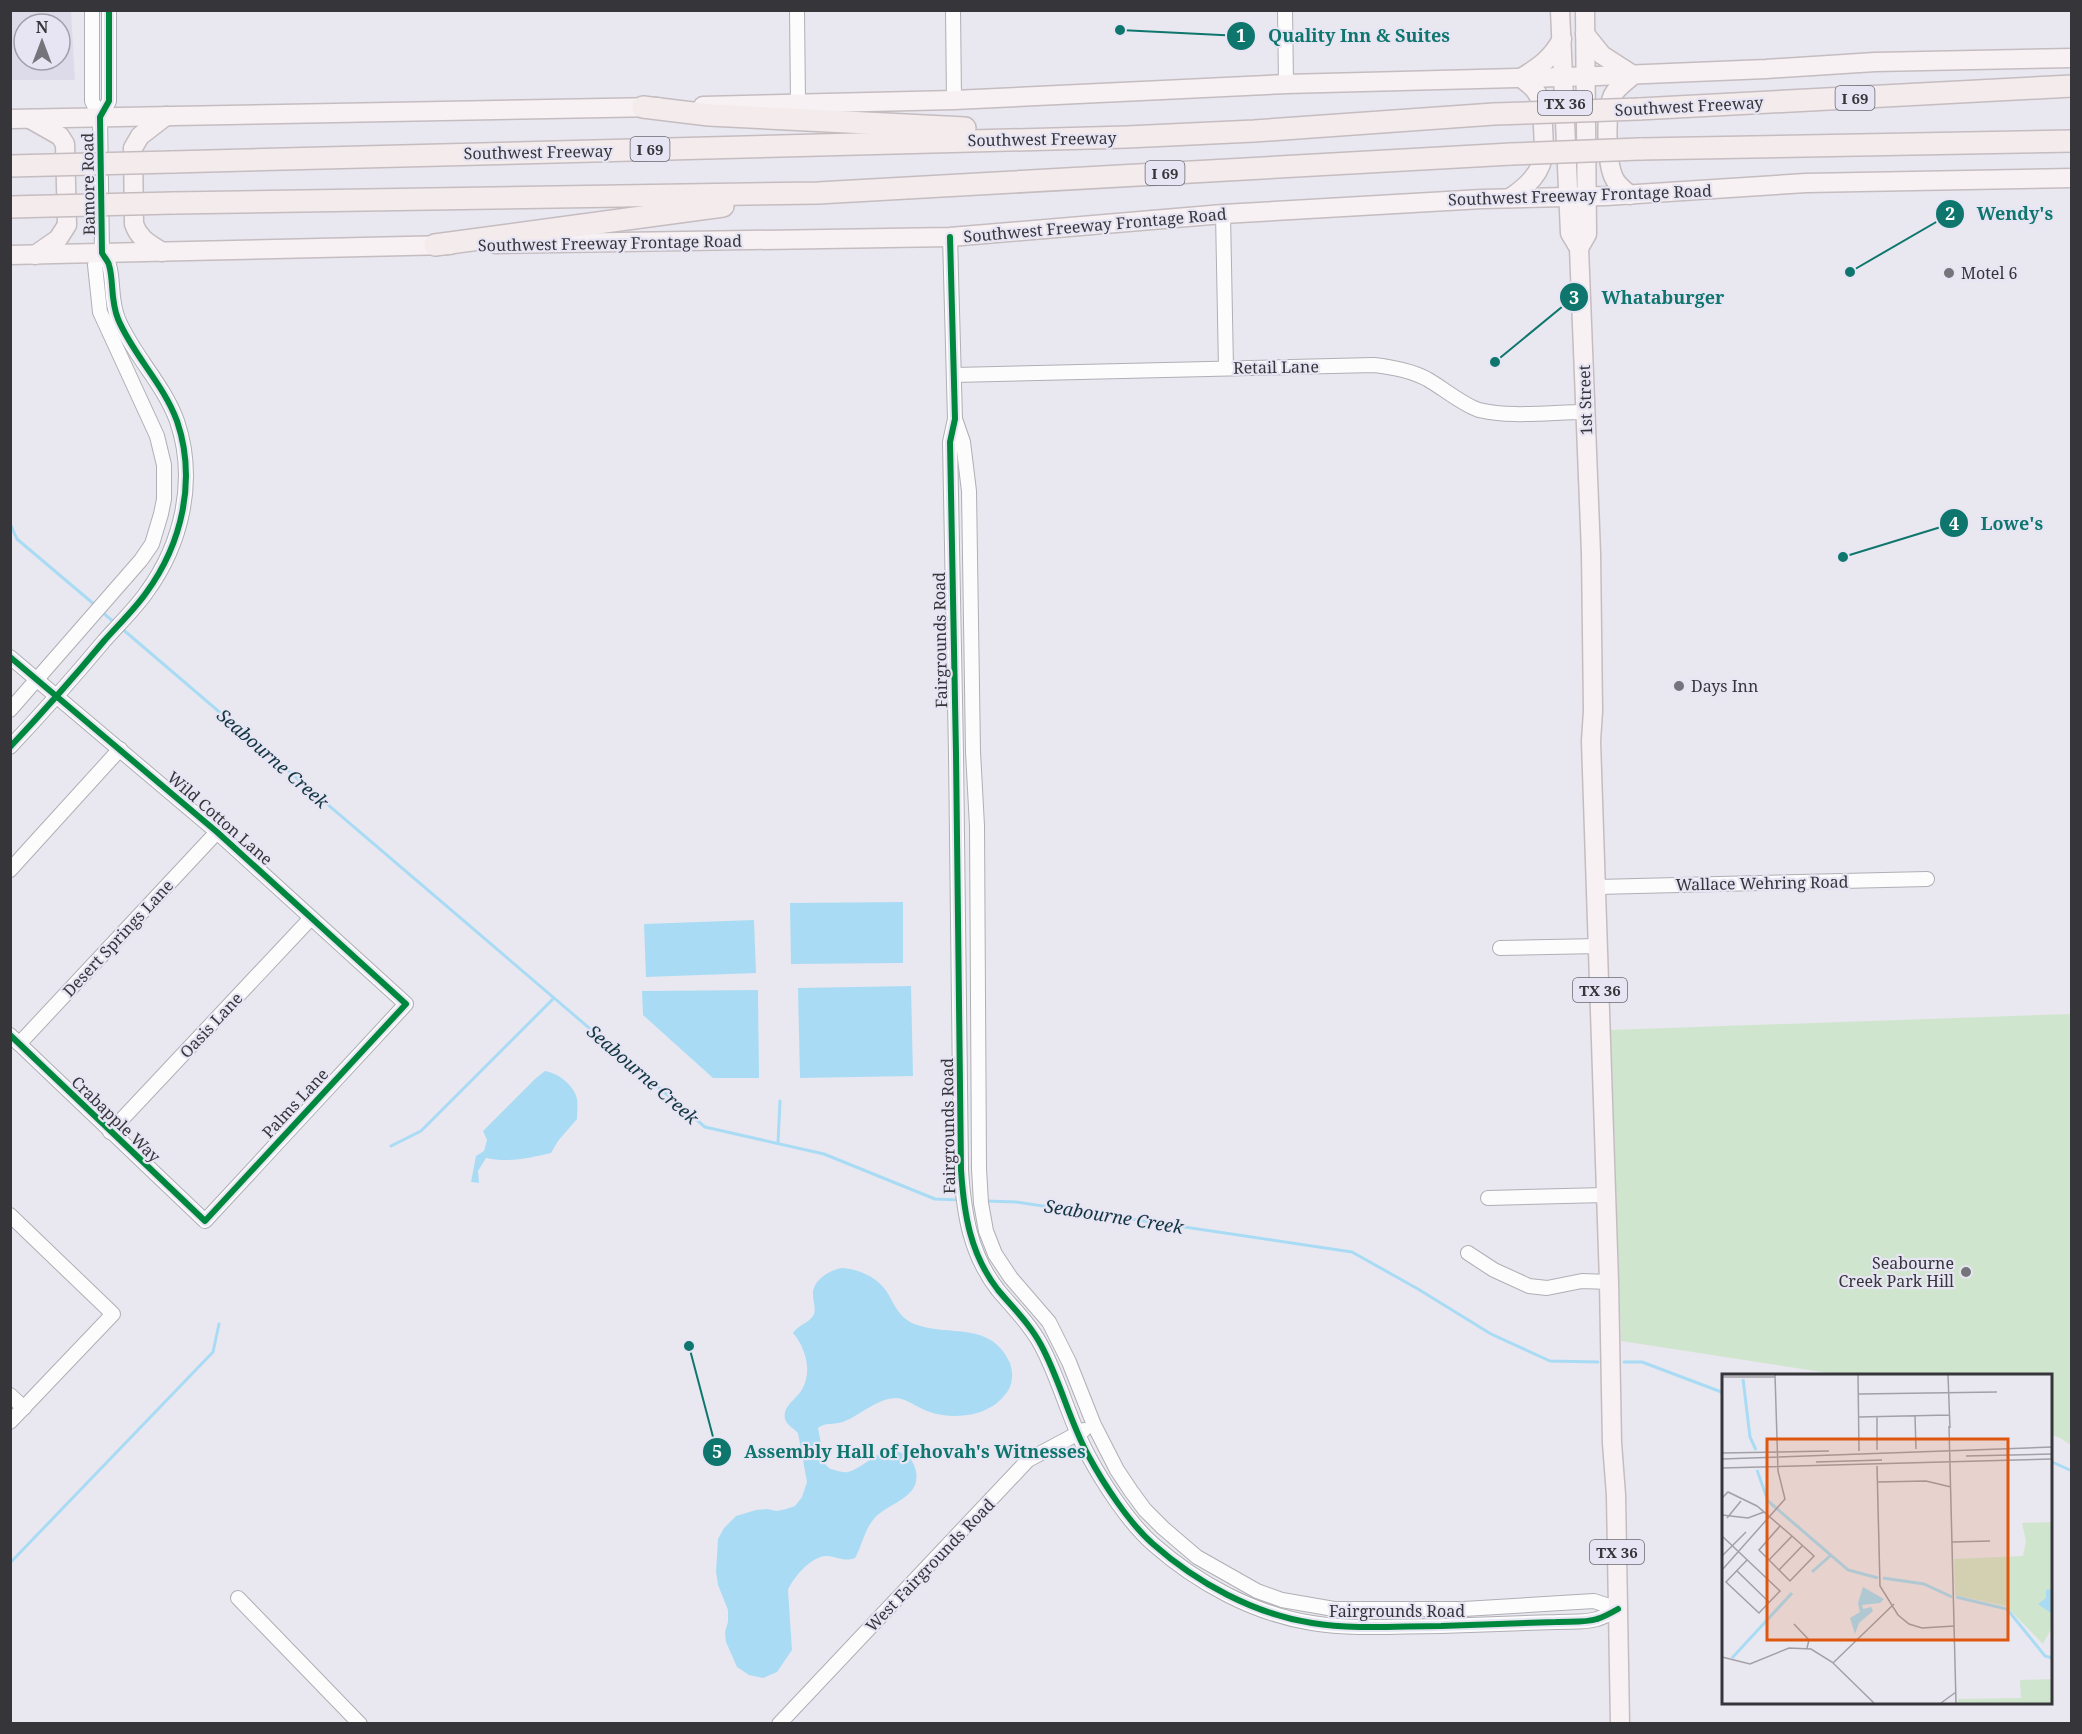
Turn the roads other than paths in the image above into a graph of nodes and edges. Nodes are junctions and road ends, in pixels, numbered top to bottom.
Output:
1 (92, 10) edge
2 (109, 10) edge
3 (797, 10) edge
4 (952, 10) edge
5 (1285, 10) edge
6 (1560, 10) edge
7 (1585, 10) edge
8 (1585, 34) junction
9 (1562, 39) junction
10 (2072, 58) edge
11 (1633, 75) junction
12 (1564, 77) junction
13 (1585, 77) junction
14 (1521, 78) junction
15 (1286, 84) junction
16 (2072, 86) edge
17 (954, 100) junction
18 (798, 104) junction
19 (643, 107) junction
20 (166, 116) junction
21 (100, 117) junction
22 (19, 119) edge
23 (1127, 137) junction
24 (2072, 141) edge
25 (10, 165) edge
26 (2072, 178) edge
27 (818, 193) junction
28 (1630, 195) junction
29 (1569, 196) junction
30 (1588, 196) junction
31 (1510, 198) junction
32 (10, 207) edge
33 (1223, 214) junction
34 (950, 237) junction
35 (435, 245) junction
36 (1579, 248) junction
37 (162, 252) junction
38 (102, 253) junction
39 (10, 255) edge
40 (35, 255) junction
41 (1226, 368) junction
42 (954, 375) junction
43 (1586, 412) junction
44 (956, 419) junction
45 (10, 657) edge
46 (39, 680) junction
47 (58, 696) junction
48 (10, 710) edge
49 (10, 747) edge
50 (120, 748) junction
51 (218, 832) junction
52 (10, 870) edge
53 (1927, 879) dead end
54 (1597, 887) junction
55 (311, 918) junction
56 (1599, 946) junction
57 (1500, 948) dead end
58 (406, 1004) joint
59 (15, 1039) edge
60 (111, 1132) junction
61 (1605, 1195) junction
62 (1488, 1198) dead end
63 (10, 1215) edge
64 (205, 1221) joint
65 (1468, 1253) dead end
66 (1609, 1282) junction
67 (10, 1395) edge
68 (24, 1408) junction
69 (10, 1422) edge
70 (1094, 1425) junction
71 (1078, 1432) junction
72 (238, 1598) dead end
73 (1618, 1609) junction
74 (360, 1724) edge
75 (779, 1724) edge
76 (1620, 1724) edge

1 - 21 street, Bamore Road
2 - 21 street, Bamore Road
3 - 18 street
4 - 17 street
5 - 15 street
6 - 9 main road, 1st Street / TX 36
7 - 8 main road, 1st Street / TX 36
8 - 11 main road
8 - 13 main road, 1st Street / TX 36
9 - 12 main road, 1st Street / TX 36
9 - 14 main road
10 - 11 main road
11 - 13 main road
11 - 28 main road
12 - 13 main road
12 - 14 main road
12 - 29 main road, 1st Street / TX 36
13 - 30 main road, 1st Street / TX 36
14 - 15 main road
14 - 31 main road
15 - 17 main road
16 - 23 highway, Southwest Freeway / I 69, bridge
17 - 18 main road
18 - 19 main road
19 - 20 main road
19 - 23 highway
20 - 21 main road
20 - 37 main road
21 - 22 main road
21 - 38 street, Bamore Road
22 - 40 main road
23 - 25 highway, Southwest Freeway / I 69, bridge
24 - 27 highway, I 69, bridge
26 - 28 main road, Southwest Freeway Frontage Road
27 - 32 highway, I 69, bridge
27 - 35 highway
28 - 30 main road, Southwest Freeway Frontage Road
29 - 30 main road, Southwest Freeway Frontage Road
29 - 31 main road, Southwest Freeway Frontage Road
29 - 36 main road, 1st Street / TX 36
30 - 36 main road, 1st Street / TX 36
31 - 33 main road, Southwest Freeway Frontage Road
33 - 34 main road, Southwest Freeway Frontage Road
33 - 41 street
34 - 35 main road, Southwest Freeway Frontage Road
34 - 42 street, Fairgrounds Road
35 - 37 main road, Southwest Freeway Frontage Road
36 - 43 main road, 1st Street / TX 36
37 - 38 main road, Southwest Freeway Frontage Road
38 - 40 main road, Southwest Freeway Frontage Road
38 - 46 street, Bamore Road
38 - 47 street, Bamore Road
39 - 40 main road, Southwest Freeway Frontage Road
41 - 42 street, Retail Lane
41 - 43 street, Retail Lane
42 - 44 street, Fairgrounds Road
43 - 54 main road, 1st Street / TX 36
44 - 70 street, Fairgrounds Road
44 - 71 street, Fairgrounds Road
45 - 46 street, Wild Cotton Lane
46 - 47 street, Wild Cotton Lane
46 - 48 street, Bamore Road
47 - 49 street, Bamore Road
47 - 50 street, Wild Cotton Lane
50 - 51 street, Wild Cotton Lane
50 - 52 street
51 - 55 street, Wild Cotton Lane
51 - 59 street, Desert Springs Lane
53 - 54 street, Wallace Wehring Road
54 - 56 main road, TX 36
55 - 58 street, Wild Cotton Lane
55 - 60 street, Oasis Lane
56 - 57 street
56 - 61 main road, TX 36
58 - 64 street, Palms Lane
59 - 60 street, Crabapple Way
60 - 64 street, Crabapple Way
61 - 62 street
61 - 66 main road, TX 36
63 - 68 street
65 - 66 street
66 - 73 main road, TX 36
67 - 68 street
68 - 69 street
70 - 71 street, West Fairgrounds Road
70 - 73 street, Fairgrounds Road
71 - 73 street, Fairgrounds Road
71 - 75 street, West Fairgrounds Road
72 - 74 street
73 - 76 main road, TX 36

